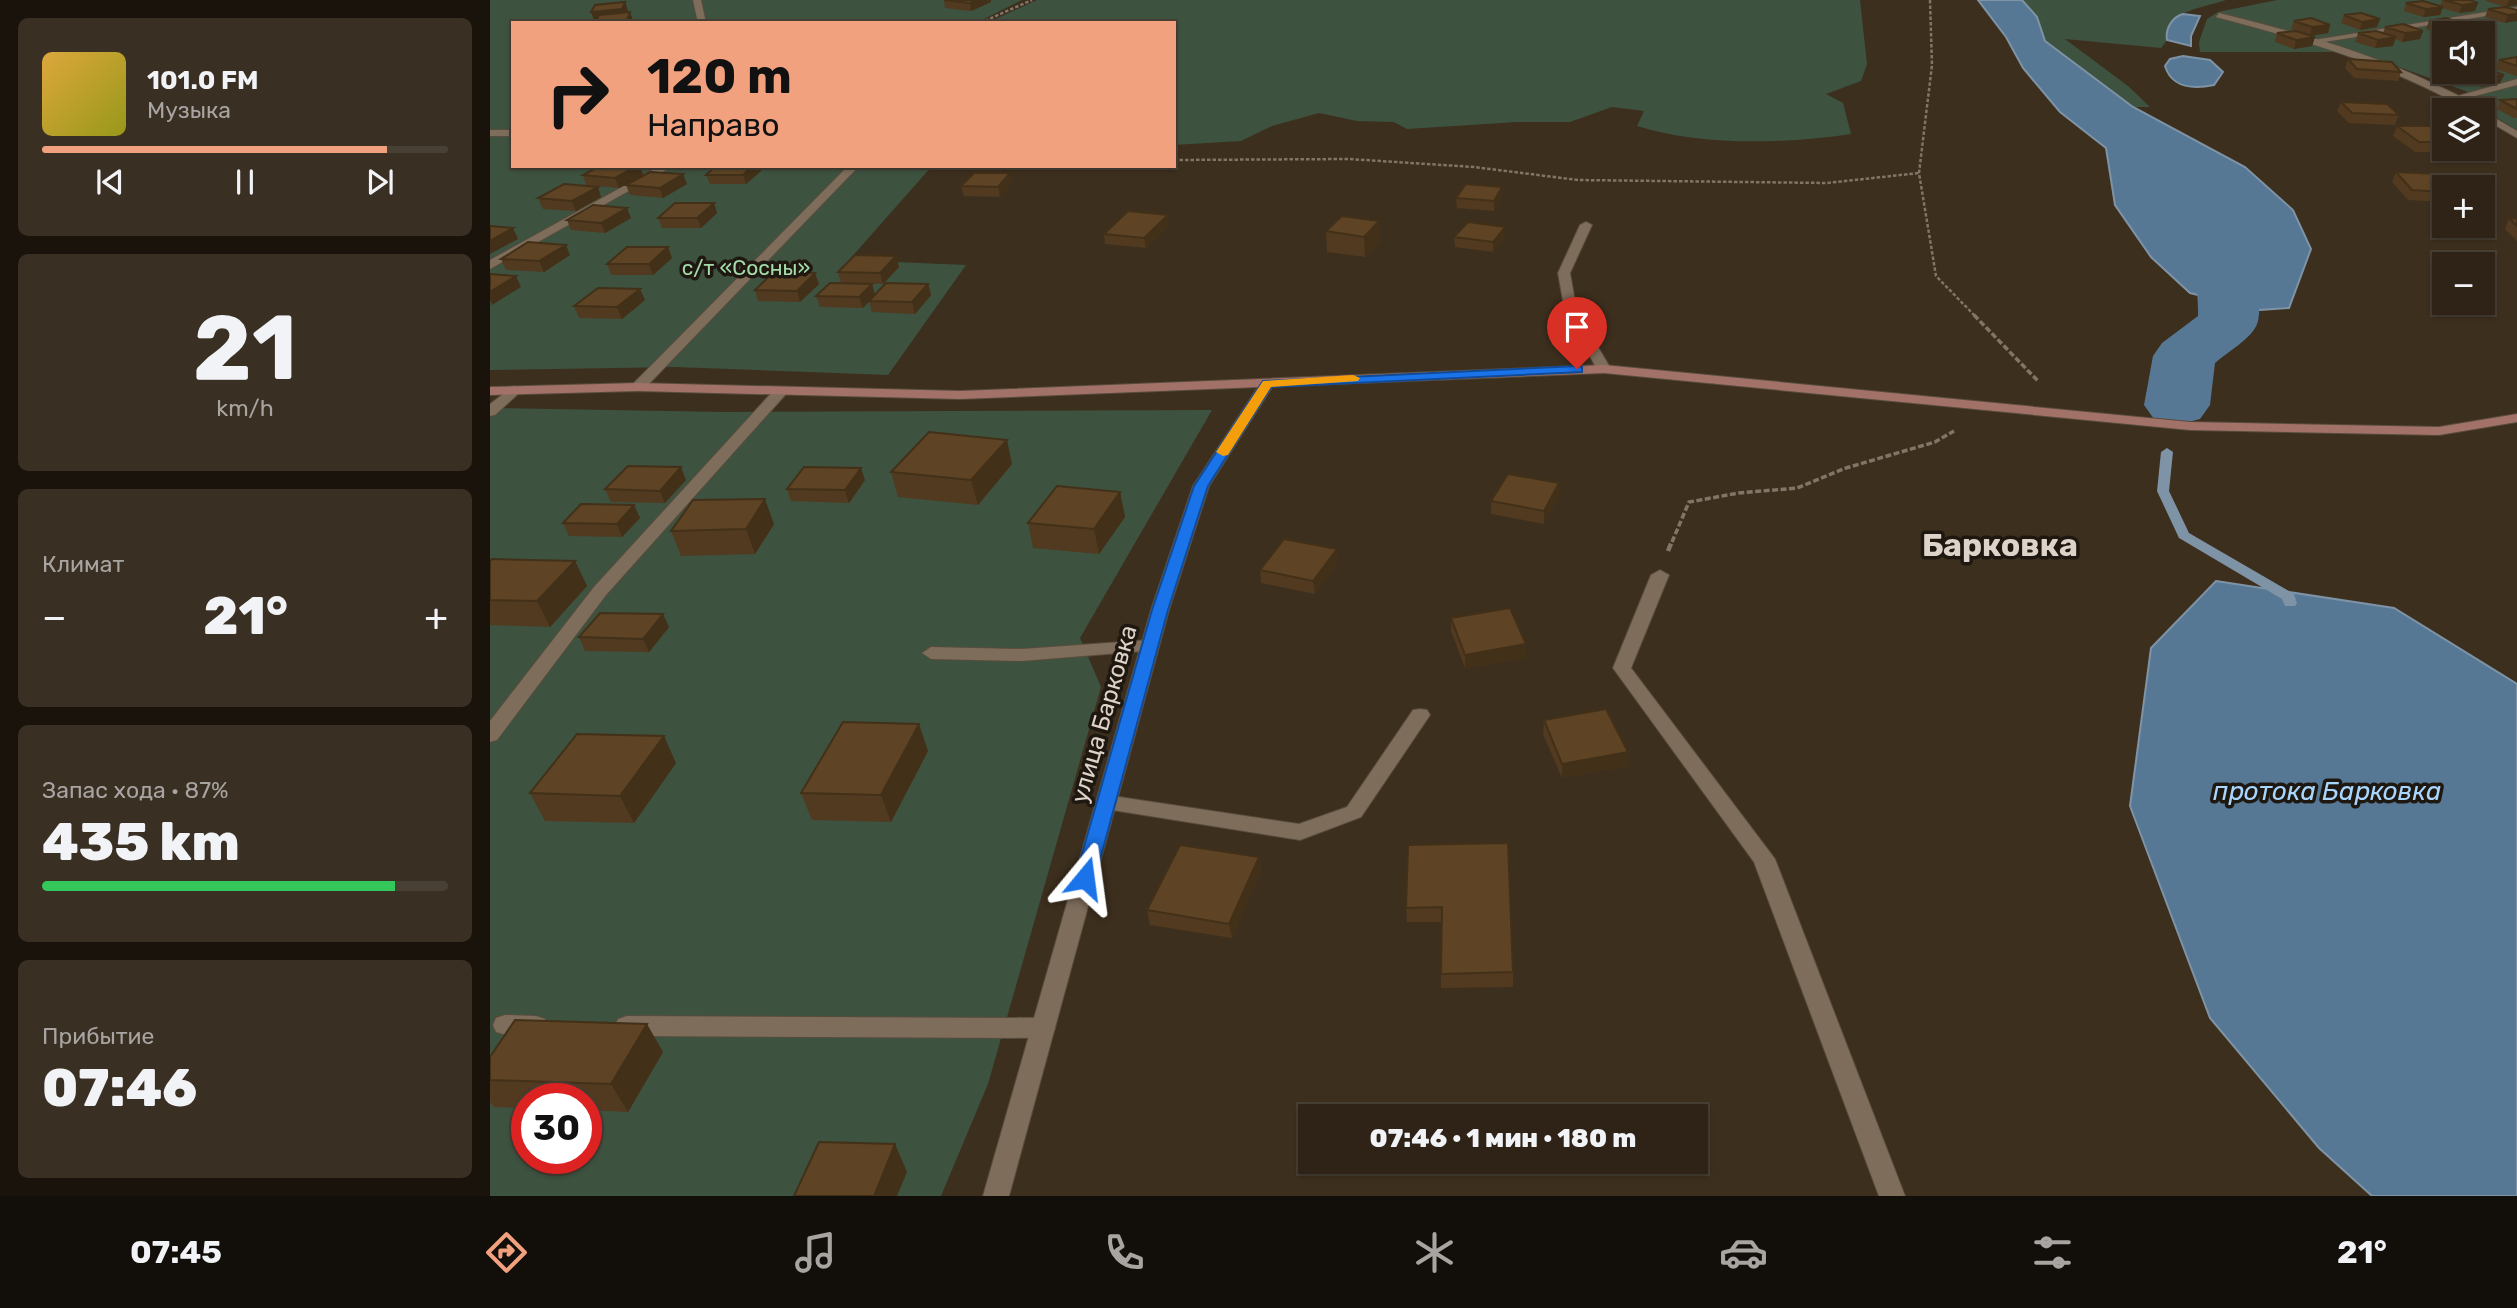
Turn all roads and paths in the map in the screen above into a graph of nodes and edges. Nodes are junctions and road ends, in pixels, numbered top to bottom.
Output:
1 (697, 0) edge
2 (1032, 0) edge
3 (1930, 0) edge
4 (2517, 9) edge
5 (2218, 15) dead end
6 (702, 21) edge
7 (985, 21) edge
8 (2318, 40) junction
9 (2517, 82) edge
10 (2456, 98) joint
11 (2495, 121) edge
12 (490, 133) edge
13 (511, 133) edge
14 (2517, 135) edge
15 (1176, 160) edge
16 (664, 168) edge
17 (852, 168) edge
18 (1919, 173) junction
19 (1586, 225) dead end
20 (490, 265) edge
21 (1604, 369) junction
22 (1267, 383) junction
23 (638, 387) junction
24 (514, 390) junction
25 (490, 391) edge
26 (781, 391) junction
27 (1990, 408) junction
28 (490, 412) edge
29 (2073, 416) junction
30 (2517, 418) edge
31 (1660, 575) joint
32 (1150, 646) junction
33 (931, 653) dead end
34 (1420, 715) dead end
35 (490, 735) edge
36 (1106, 802) junction
37 (505, 1026) dead end
38 (561, 1026) edge
39 (602, 1026) edge
40 (1043, 1028) junction
41 (996, 1196) edge
42 (1892, 1196) edge

1 - 6 street
2 - 7 path
3 - 18 path
4 - 8 street
5 - 8 street
8 - 10 street
9 - 10 street
11 - 14 street
12 - 13 street
15 - 18 path
16 - 20 street
17 - 23 street
18 - 29 path
19 - 21 street
21 - 22 main road
21 - 27 main road
22 - 26 main road
22 - 32 street, улица Барковка
23 - 24 main road
23 - 26 main road
24 - 25 main road
24 - 28 street
26 - 35 street
27 - 29 main road
27 - 31 path
29 - 30 main road
31 - 42 street
32 - 33 street
32 - 36 street, улица Барковка
34 - 36 street
36 - 40 street, улица Барковка
37 - 38 street
39 - 40 street
40 - 41 street, улица Барковка

